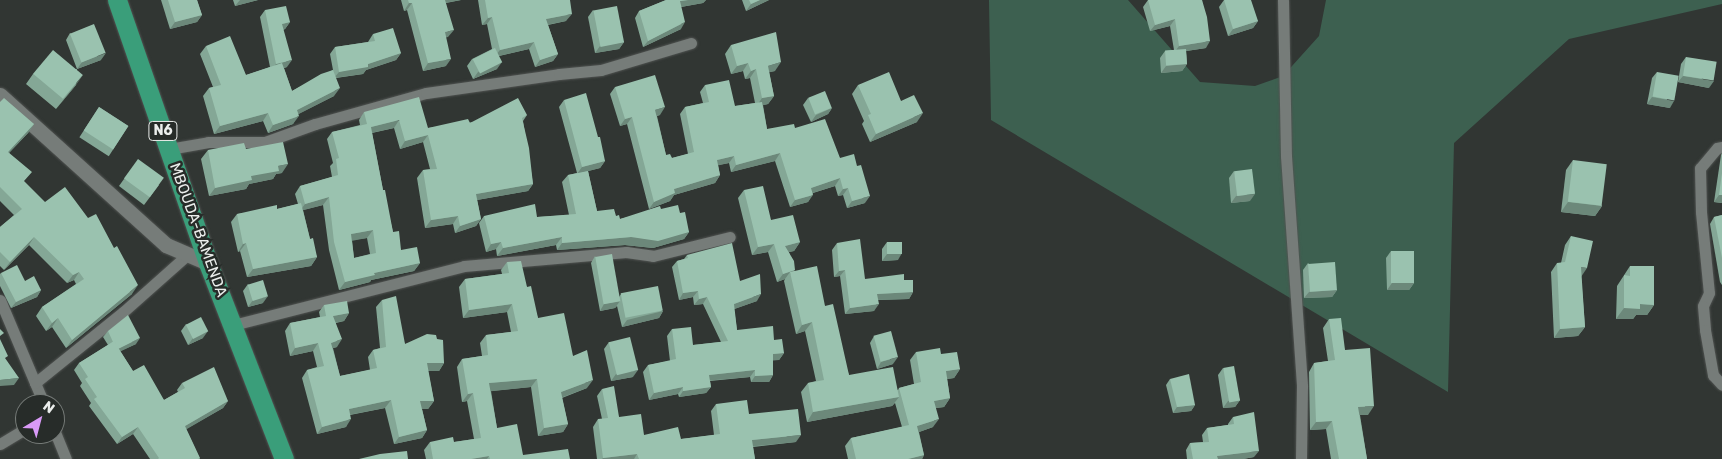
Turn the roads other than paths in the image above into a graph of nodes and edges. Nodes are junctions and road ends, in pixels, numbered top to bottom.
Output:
1 (117, 0) edge
2 (1283, 0) edge
3 (690, 43) dead end
4 (0, 95) edge
5 (1722, 147) edge
6 (169, 149) junction
7 (730, 237) dead end
8 (187, 255) junction
9 (208, 263) junction
10 (0, 300) edge
11 (233, 325) junction
12 (35, 383) junction
13 (1722, 385) edge
14 (40, 394) edge
15 (15, 435) edge
16 (0, 444) edge
17 (60, 444) edge
18 (66, 459) edge
19 (284, 459) edge
20 (1301, 459) edge

1 - 6 highway, MBOUDA-BAMENDA / N6
2 - 20 street
3 - 6 street
4 - 8 street
5 - 13 street
6 - 9 highway, MBOUDA-BAMENDA / N6
7 - 11 street
8 - 9 street
8 - 12 street
9 - 11 highway, MBOUDA-BAMENDA / N6
10 - 12 street
11 - 19 highway, MBOUDA-BAMENDA / N6
12 - 14 street
15 - 16 street
17 - 18 street

